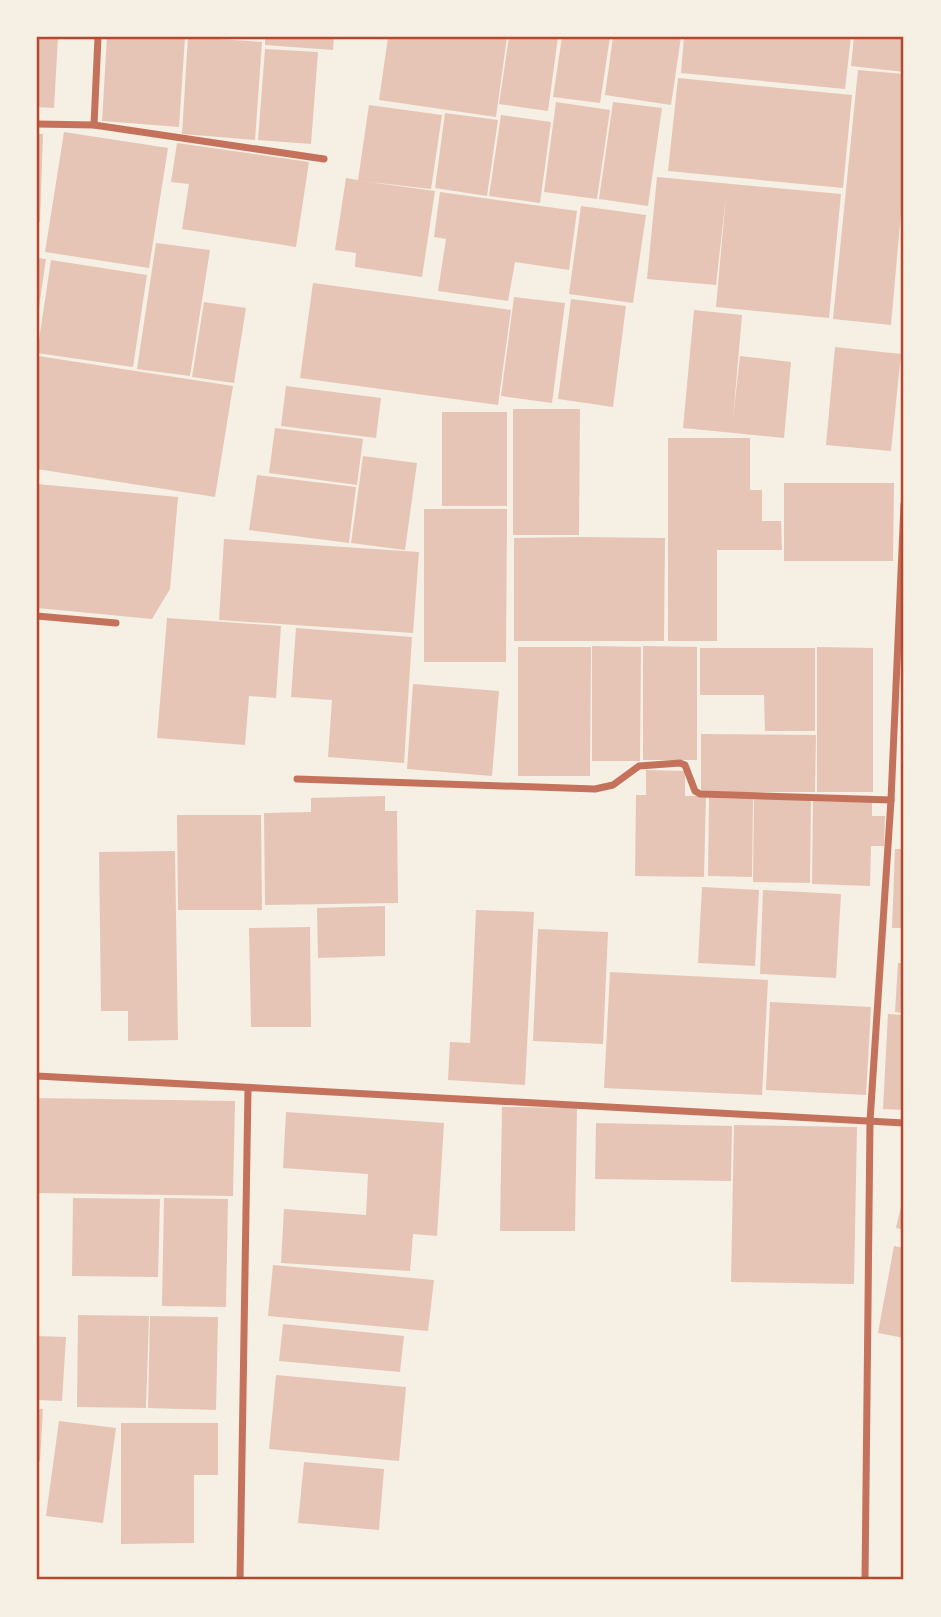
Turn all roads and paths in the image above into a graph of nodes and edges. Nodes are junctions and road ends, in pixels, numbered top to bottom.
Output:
1 (98, 37) edge
2 (37, 124) edge
3 (94, 125) junction
4 (324, 159) dead end
5 (904, 504) edge
6 (37, 616) edge
7 (116, 623) dead end
8 (297, 779) dead end
9 (891, 800) junction
10 (37, 1076) edge
11 (248, 1088) junction
12 (870, 1121) junction
13 (904, 1123) edge
14 (240, 1580) edge
15 (865, 1580) edge

1 - 3 street
2 - 3 street
3 - 4 street
5 - 9 street
6 - 7 street
8 - 9 street
9 - 12 street
10 - 11 street
11 - 12 street
11 - 14 street
12 - 13 street
12 - 15 street

